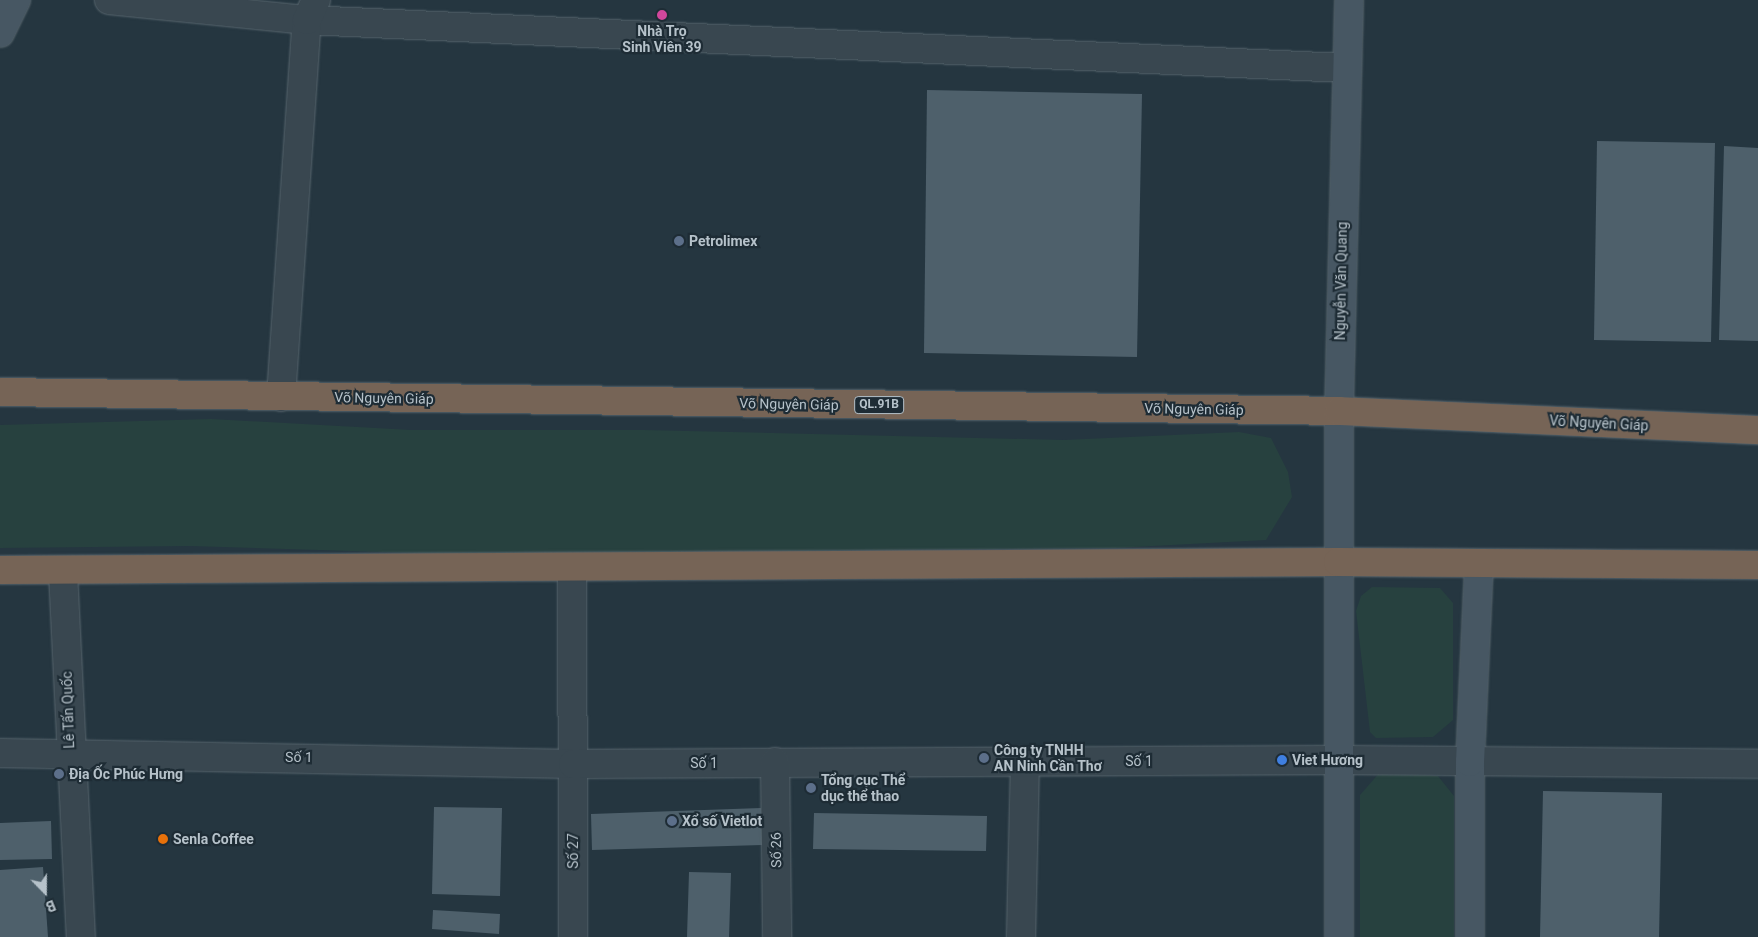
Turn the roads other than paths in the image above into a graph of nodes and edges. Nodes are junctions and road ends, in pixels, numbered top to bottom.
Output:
1 (16, 0) edge
2 (109, 0) edge
3 (1348, 0) edge
4 (312, 10) edge
5 (0, 33) edge
6 (1344, 68) junction
7 (0, 392) edge
8 (281, 397) junction
9 (1339, 411) junction
10 (1758, 430) edge
11 (1338, 562) junction
12 (1758, 565) edge
13 (1479, 566) junction
14 (572, 568) junction
15 (0, 570) edge
16 (63, 572) junction
17 (69, 752) junction
18 (0, 753) edge
19 (1339, 760) junction
20 (775, 762) junction
21 (1025, 762) junction
22 (1470, 762) junction
23 (573, 764) junction
24 (1758, 764) edge
25 (81, 937) edge
26 (573, 937) edge
27 (777, 937) edge
28 (1021, 937) edge
29 (1339, 937) edge
30 (1470, 937) edge

1 - 5 street
2 - 4 street
3 - 6 street, Nguyễn Văn Quang
4 - 6 street
4 - 8 street
6 - 9 street, Nguyễn Văn Quang
7 - 8 highway, Võ Nguyên Giáp / QL.91B
8 - 9 highway, Võ Nguyên Giáp / QL.91B
9 - 10 highway, Võ Nguyên Giáp / QL.91B
9 - 11 street, Nguyễn Văn Quang
11 - 13 highway
11 - 14 highway
11 - 19 street, Nguyễn Văn Quang
12 - 13 highway
13 - 22 street
14 - 16 highway
14 - 23 street, Số 27
15 - 16 highway
16 - 17 street, Lê Tấn Quốc
17 - 18 street, Số 1
17 - 23 street, Số 1
17 - 25 street, Lê Tấn Quốc
19 - 21 street, Số 1
19 - 22 street, Số 1
19 - 29 street, Nguyễn Văn Quang
20 - 21 street, Số 1
20 - 23 street, Số 1
20 - 27 street, Số 26
21 - 28 street
22 - 24 street, Số 1
22 - 30 street
23 - 26 street, Số 27

